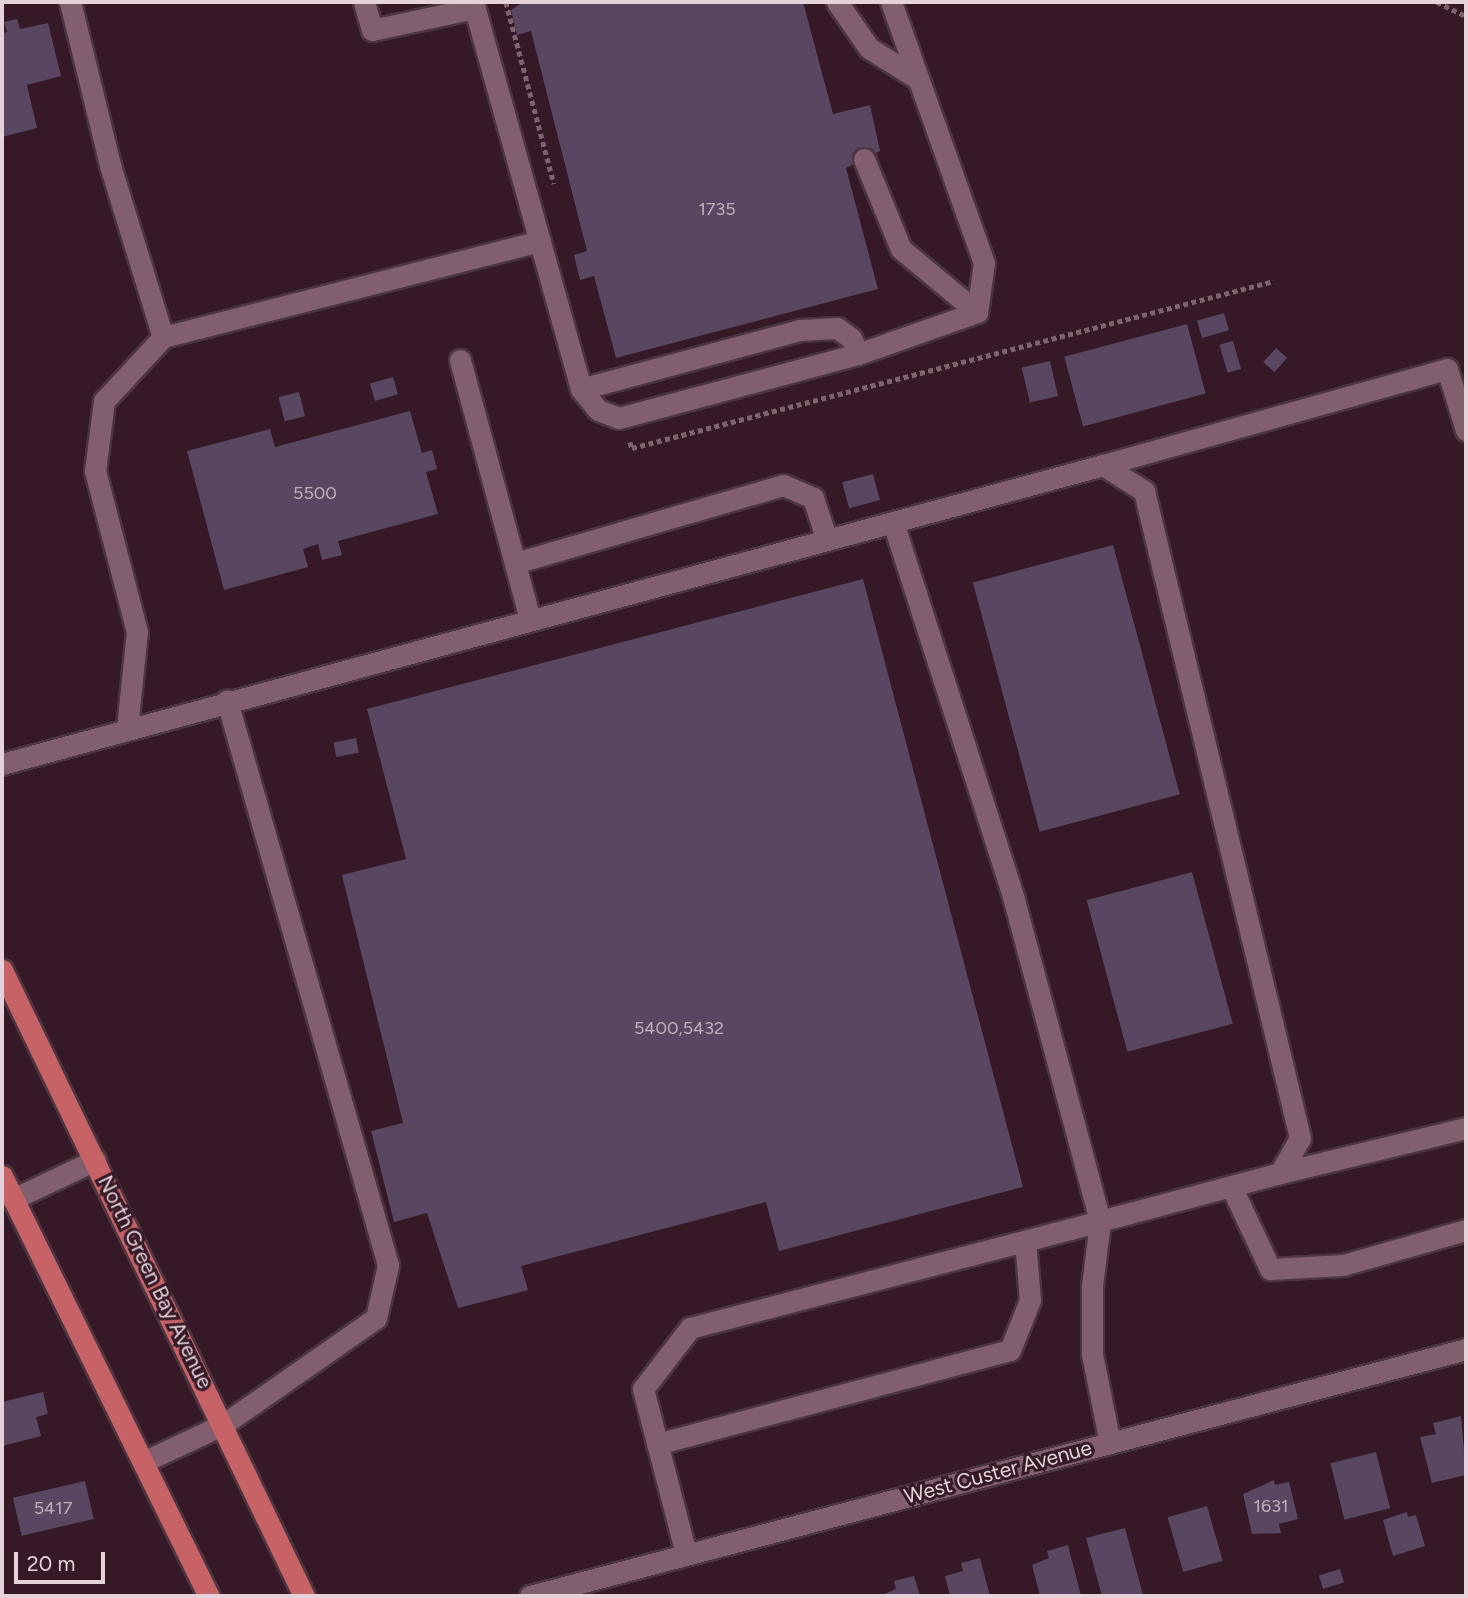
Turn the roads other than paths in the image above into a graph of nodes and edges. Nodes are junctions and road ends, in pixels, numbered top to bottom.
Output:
1 (70, 2) edge
2 (364, 2) edge
3 (837, 2) edge
4 (891, 2) edge
5 (474, 5) edge
6 (918, 79) junction
7 (864, 159) dead end
8 (540, 241) junction
9 (977, 312) junction
10 (163, 337) junction
11 (859, 354) junction
12 (460, 360) dead end
13 (581, 389) junction
14 (1466, 430) edge
15 (1103, 465) junction
16 (893, 522) junction
17 (827, 540) junction
18 (515, 563) junction
19 (530, 620) junction
20 (228, 701) junction
21 (127, 728) junction
22 (2, 764) edge
23 (2, 970) edge
24 (1466, 1128) edge
25 (95, 1160) junction
26 (1280, 1173) junction
27 (2, 1175) edge
28 (1231, 1186) junction
29 (13, 1199) junction
30 (1100, 1221) junction
31 (1466, 1230) edge
32 (1025, 1241) junction
33 (1466, 1349) edge
34 (224, 1424) junction
35 (1110, 1443) junction
36 (657, 1444) junction
37 (143, 1462) junction
38 (686, 1554) junction
39 (209, 1596) edge
40 (304, 1596) edge
41 (530, 1596) edge

1 - 10 street
2 - 5 street
3 - 6 street
4 - 6 street
5 - 8 street
6 - 9 street
7 - 9 street
8 - 10 street
8 - 13 street
9 - 11 street
10 - 21 street
11 - 13 street
11 - 13 street
12 - 18 street
14 - 15 street
15 - 16 street
15 - 26 street
16 - 17 street
16 - 30 street
17 - 18 street
17 - 19 street
18 - 19 street
19 - 20 street
20 - 21 street
20 - 34 street
21 - 22 street
23 - 25 main road, North Green Bay Avenue
24 - 26 street
25 - 29 street
25 - 34 main road, North Green Bay Avenue
26 - 28 street
27 - 29 main road
28 - 30 street
28 - 31 street
29 - 37 main road
30 - 32 street
30 - 35 street
32 - 36 street
32 - 36 street
33 - 35 street, West Custer Avenue
34 - 37 street
34 - 40 main road, North Green Bay Avenue
35 - 38 street, West Custer Avenue
36 - 38 street
37 - 39 main road
38 - 41 street, West Custer Avenue

